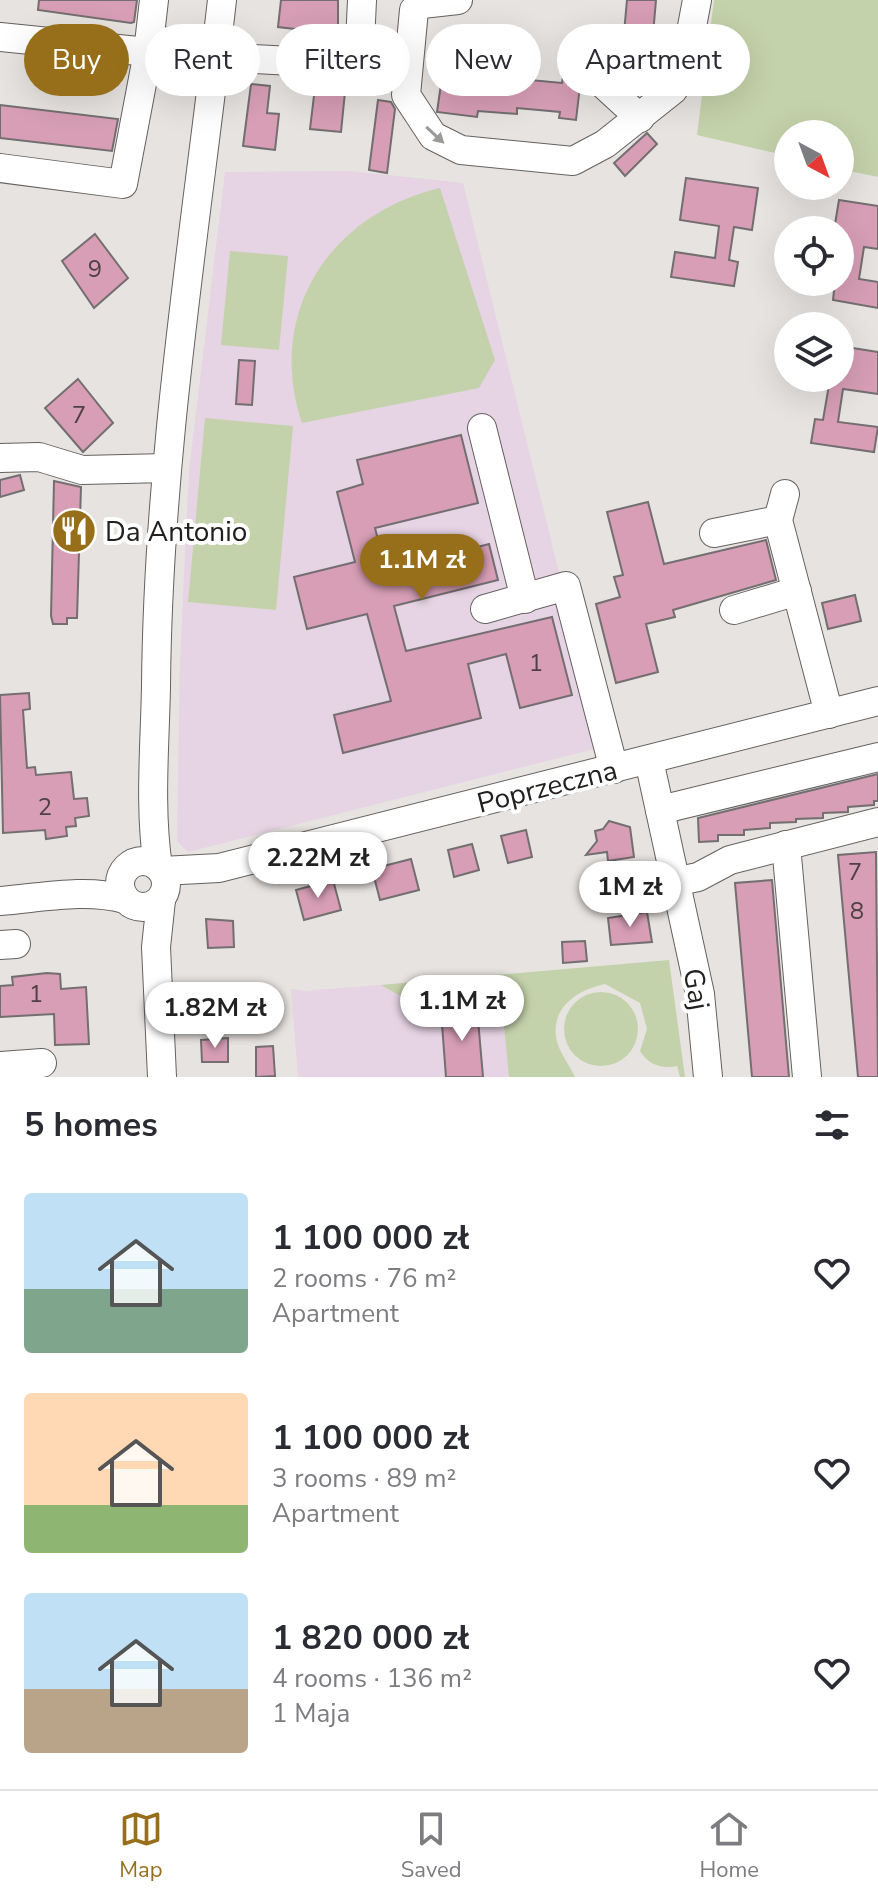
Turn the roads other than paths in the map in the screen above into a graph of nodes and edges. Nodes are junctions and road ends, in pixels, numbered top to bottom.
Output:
1 (154, 0) edge
2 (222, 0) edge
3 (362, 0) edge
4 (458, 0) edge
5 (697, 0) edge
6 (151, 24) edge
7 (219, 24) edge
8 (361, 24) edge
9 (0, 37) edge
10 (410, 38) edge
11 (145, 46) edge
12 (145, 67) edge
13 (211, 96) edge
14 (407, 96) edge
15 (616, 96) edge
16 (640, 118) junction
17 (0, 168) edge
18 (482, 428) dead end
19 (0, 458) edge
20 (167, 468) junction
21 (714, 533) dead end
22 (797, 591) junction
23 (525, 599) junction
24 (485, 609) dead end
25 (734, 610) dead end
26 (878, 701) edge
27 (829, 714) junction
28 (878, 757) edge
29 (649, 760) junction
30 (614, 769) junction
31 (660, 810) junction
32 (878, 822) edge
33 (786, 845) junction
34 (674, 882) junction
35 (146, 884) junction
36 (0, 901) edge
37 (42, 1063) dead end
38 (0, 1066) edge
39 (162, 1077) edge
40 (708, 1077) edge
41 (807, 1077) edge

1 - 6 street
2 - 7 street
3 - 8 street
4 - 10 street
5 - 16 street
9 - 11 street
12 - 17 street
13 - 20 street
14 -> 16 street
15 - 16 street
18 - 23 street
19 - 20 street
20 - 35 street
21 - 22 street
22 - 25 street
22 - 27 street
23 - 24 street
23 - 30 street
26 - 27 street, Poprzeczna
27 - 29 street, Poprzeczna
28 - 31 street
29 - 30 street, Poprzeczna
29 - 31 street, Gaj
30 - 35 street, Poprzeczna
31 - 34 street, Gaj
32 - 33 street
33 - 34 street
33 - 41 street
34 - 40 street, Gaj
35 - 36 street, Poprzeczna
35 - 39 street
37 - 38 street

